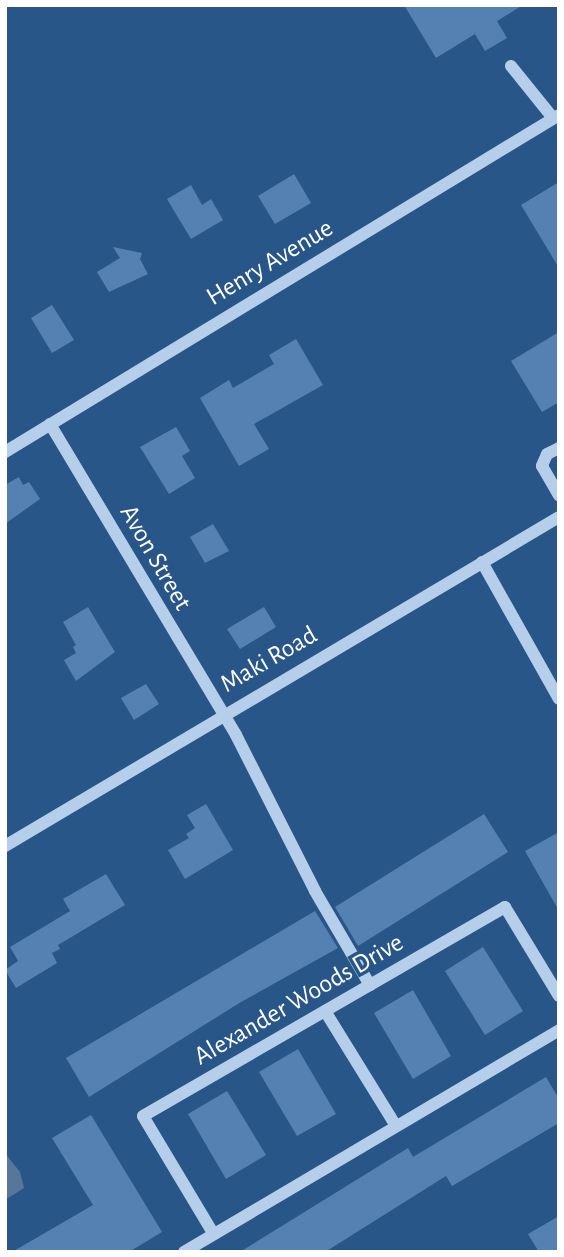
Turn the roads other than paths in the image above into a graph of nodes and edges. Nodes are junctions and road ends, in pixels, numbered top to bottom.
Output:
1 (511, 66) dead end
2 (556, 116) edge
3 (50, 424) junction
4 (559, 447) edge
5 (5, 452) edge
6 (559, 496) edge
7 (559, 517) edge
8 (482, 562) junction
9 (559, 699) edge
10 (222, 714) junction
11 (5, 846) edge
12 (370, 985) junction
13 (559, 996) edge
14 (325, 1011) junction
15 (559, 1030) edge
16 (396, 1126) junction
17 (214, 1233) junction
18 (184, 1252) edge

1 - 2 street
2 - 3 street, Henry Avenue
3 - 5 street, Henry Avenue
3 - 10 street, Avon Street
4 - 6 street
7 - 8 street, Maki Road
8 - 9 street
8 - 10 street, Maki Road
10 - 11 street, Maki Road
10 - 12 street, Avon Street
12 - 13 street, Alexander Woods Drive
12 - 14 street, Alexander Woods Drive
14 - 16 street
14 - 17 street, Alexander Woods Drive
15 - 16 street
16 - 17 street
17 - 18 street

